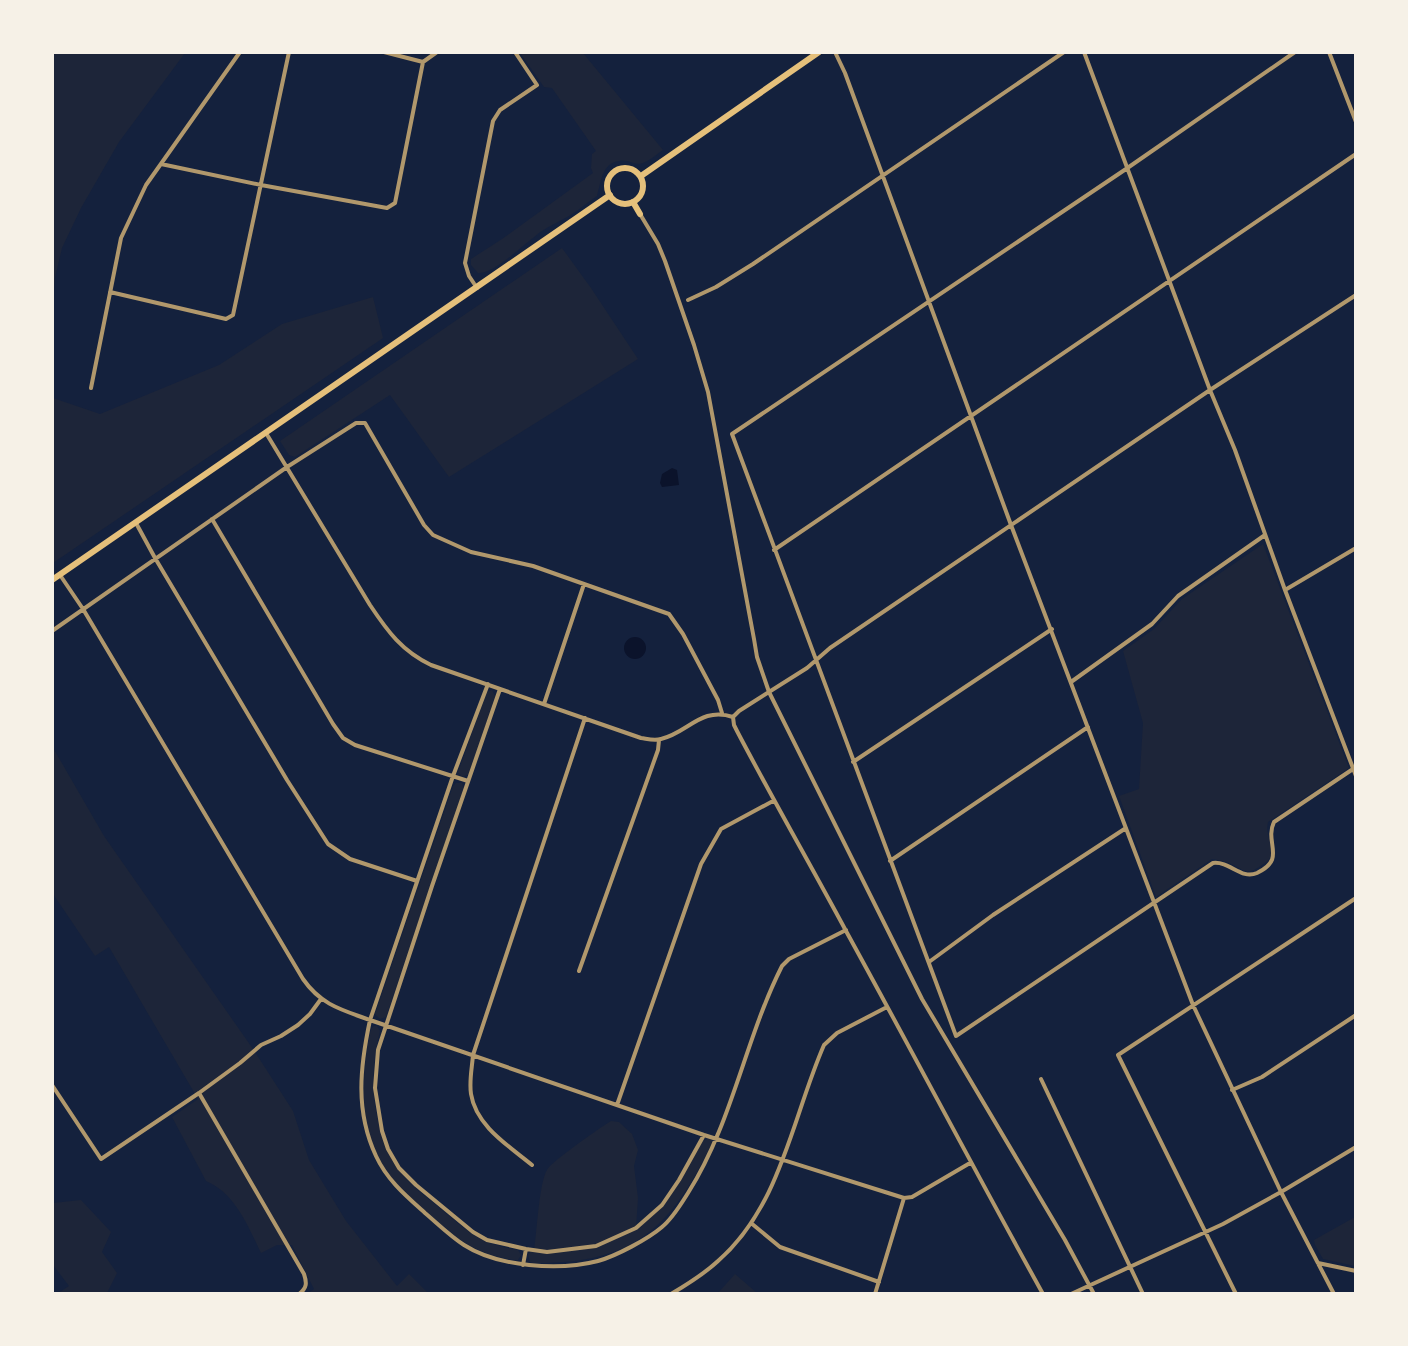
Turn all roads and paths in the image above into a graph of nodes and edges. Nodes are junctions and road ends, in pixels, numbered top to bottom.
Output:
1 (240, 52) edge
2 (289, 52) edge
3 (384, 52) edge
4 (437, 52) edge
5 (515, 52) edge
6 (819, 52) edge
7 (835, 52) edge
8 (1064, 52) edge
9 (1084, 52) edge
10 (1295, 52) edge
11 (1329, 52) edge
12 (423, 62) junction
13 (1356, 122) edge
14 (1356, 154) edge
15 (161, 164) junction
16 (1126, 169) junction
17 (641, 176) junction
18 (883, 177) junction
19 (261, 185) junction
20 (610, 195) junction
21 (633, 202) junction
22 (640, 214) joint
23 (1170, 280) junction
24 (477, 288) junction
25 (110, 292) junction
26 (1356, 294) edge
27 (688, 300) dead end
28 (930, 302) junction
29 (91, 388) dead end
30 (1210, 390) junction
31 (970, 414) junction
32 (266, 433) junction
33 (287, 467) junction
34 (212, 519) junction
35 (136, 523) junction
36 (1011, 525) junction
37 (1265, 535) junction
38 (1354, 549) edge
39 (774, 550) junction
40 (1356, 557) edge
41 (155, 558) junction
42 (60, 574) junction
43 (52, 580) edge
44 (584, 584) junction
45 (1285, 590) junction
46 (83, 609) junction
47 (1052, 629) junction
48 (52, 631) edge
49 (816, 660) junction
50 (1072, 682) junction
51 (488, 684) junction
52 (500, 689) junction
53 (769, 692) junction
54 (544, 704) junction
55 (722, 713) junction
56 (733, 717) junction
57 (585, 718) junction
58 (1088, 727) junction
59 (659, 740) junction
60 (853, 762) junction
61 (1353, 769) junction
62 (453, 776) junction
63 (1356, 776) edge
64 (468, 781) junction
65 (773, 801) junction
66 (1126, 828) junction
67 (890, 861) junction
68 (417, 881) junction
69 (1356, 898) edge
70 (1155, 903) junction
71 (846, 930) junction
72 (929, 962) junction
73 (579, 971) dead end
74 (321, 999) junction
75 (1193, 1006) junction
76 (887, 1007) junction
77 (1356, 1015) edge
78 (370, 1020) junction
79 (385, 1025) junction
80 (473, 1055) junction
81 (1041, 1079) dead end
82 (52, 1085) edge
83 (1232, 1090) junction
84 (199, 1093) junction
85 (617, 1105) junction
86 (704, 1135) junction
87 (716, 1139) junction
88 (1356, 1147) edge
89 (783, 1160) junction
90 (970, 1163) junction
91 (532, 1165) dead end
92 (1281, 1192) junction
93 (904, 1198) junction
94 (751, 1223) junction
95 (1205, 1232) junction
96 (526, 1249) junction
97 (1318, 1264) junction
98 (523, 1265) junction
99 (1130, 1267) junction
100 (1356, 1271) edge
101 (879, 1282) junction
102 (1089, 1285) junction
103 (299, 1294) edge
104 (672, 1294) edge
105 (875, 1294) edge
106 (1043, 1294) edge
107 (1071, 1294) edge
108 (1094, 1294) edge
109 (1142, 1294) edge
110 (1236, 1294) edge
111 (1334, 1294) edge

1 - 15 street
2 - 19 street
3 - 12 street
4 - 12 street
5 - 24 street
6 - 17 main road
7 - 18 street
8 - 18 street
9 - 16 street
10 - 16 street
11 - 13 street
12 - 19 street
14 - 23 street
15 - 19 street
15 - 25 street
16 - 23 street
16 - 28 street
17 - 20 main road
17 - 21 main road
18 - 27 street
18 - 28 street
19 - 25 street
20 - 21 main road
20 - 24 main road
21 - 22 main road
22 - 53 street
23 - 30 street
23 - 31 street
24 - 32 main road
25 - 29 street
26 - 30 street
28 - 31 street
28 - 39 street
30 - 36 street
30 - 37 street
31 - 36 street
31 - 39 street
32 - 33 street
32 - 35 main road
33 - 34 street
33 - 44 street
33 - 51 street
34 - 41 street
34 - 62 street
35 - 41 street
35 - 42 main road
36 - 47 street
36 - 49 street
37 - 45 street
37 - 50 street
38 - 40 street
38 - 45 street
39 - 49 street
41 - 46 street
41 - 68 street
42 - 43 main road
42 - 46 street
44 - 54 street
44 - 55 street
45 - 61 street
46 - 48 street
46 - 74 street
47 - 50 street
47 - 60 street
49 - 53 street
49 - 60 street
50 - 58 street
51 - 52 street
51 - 62 street
52 - 54 street
52 - 64 street
53 - 56 street
53 - 102 street
54 - 57 street
55 - 56 street
55 - 59 street
56 - 65 street
57 - 59 street
57 - 80 street
58 - 66 street
58 - 67 street
59 - 73 street
60 - 67 street
61 - 63 street
61 - 70 street
62 - 64 street
62 - 68 street
64 - 79 street
65 - 71 street
65 - 85 street
66 - 70 street
66 - 72 street
67 - 72 street
68 - 78 street
69 - 75 street
70 - 72 street
70 - 75 street
71 - 76 street
71 - 87 street
74 - 78 street
74 - 84 street
75 - 83 street
75 - 95 street
76 - 89 street
76 - 90 street
77 - 83 street
78 - 79 street
78 - 98 street
79 - 80 street
79 - 96 street
80 - 85 street
80 - 91 street
81 - 99 street
82 - 84 street
83 - 92 street
84 - 103 street
85 - 86 street
86 - 87 street
86 - 96 street
87 - 89 street
87 - 98 street
88 - 92 street
89 - 93 street
89 - 94 street
90 - 93 street
90 - 106 street
92 - 95 street
92 - 97 street
93 - 101 street
94 - 101 street
94 - 104 street
95 - 99 street
95 - 110 street
96 - 98 street
97 - 100 street
97 - 111 street
99 - 102 street
99 - 109 street
101 - 105 street
102 - 107 street
102 - 108 street

